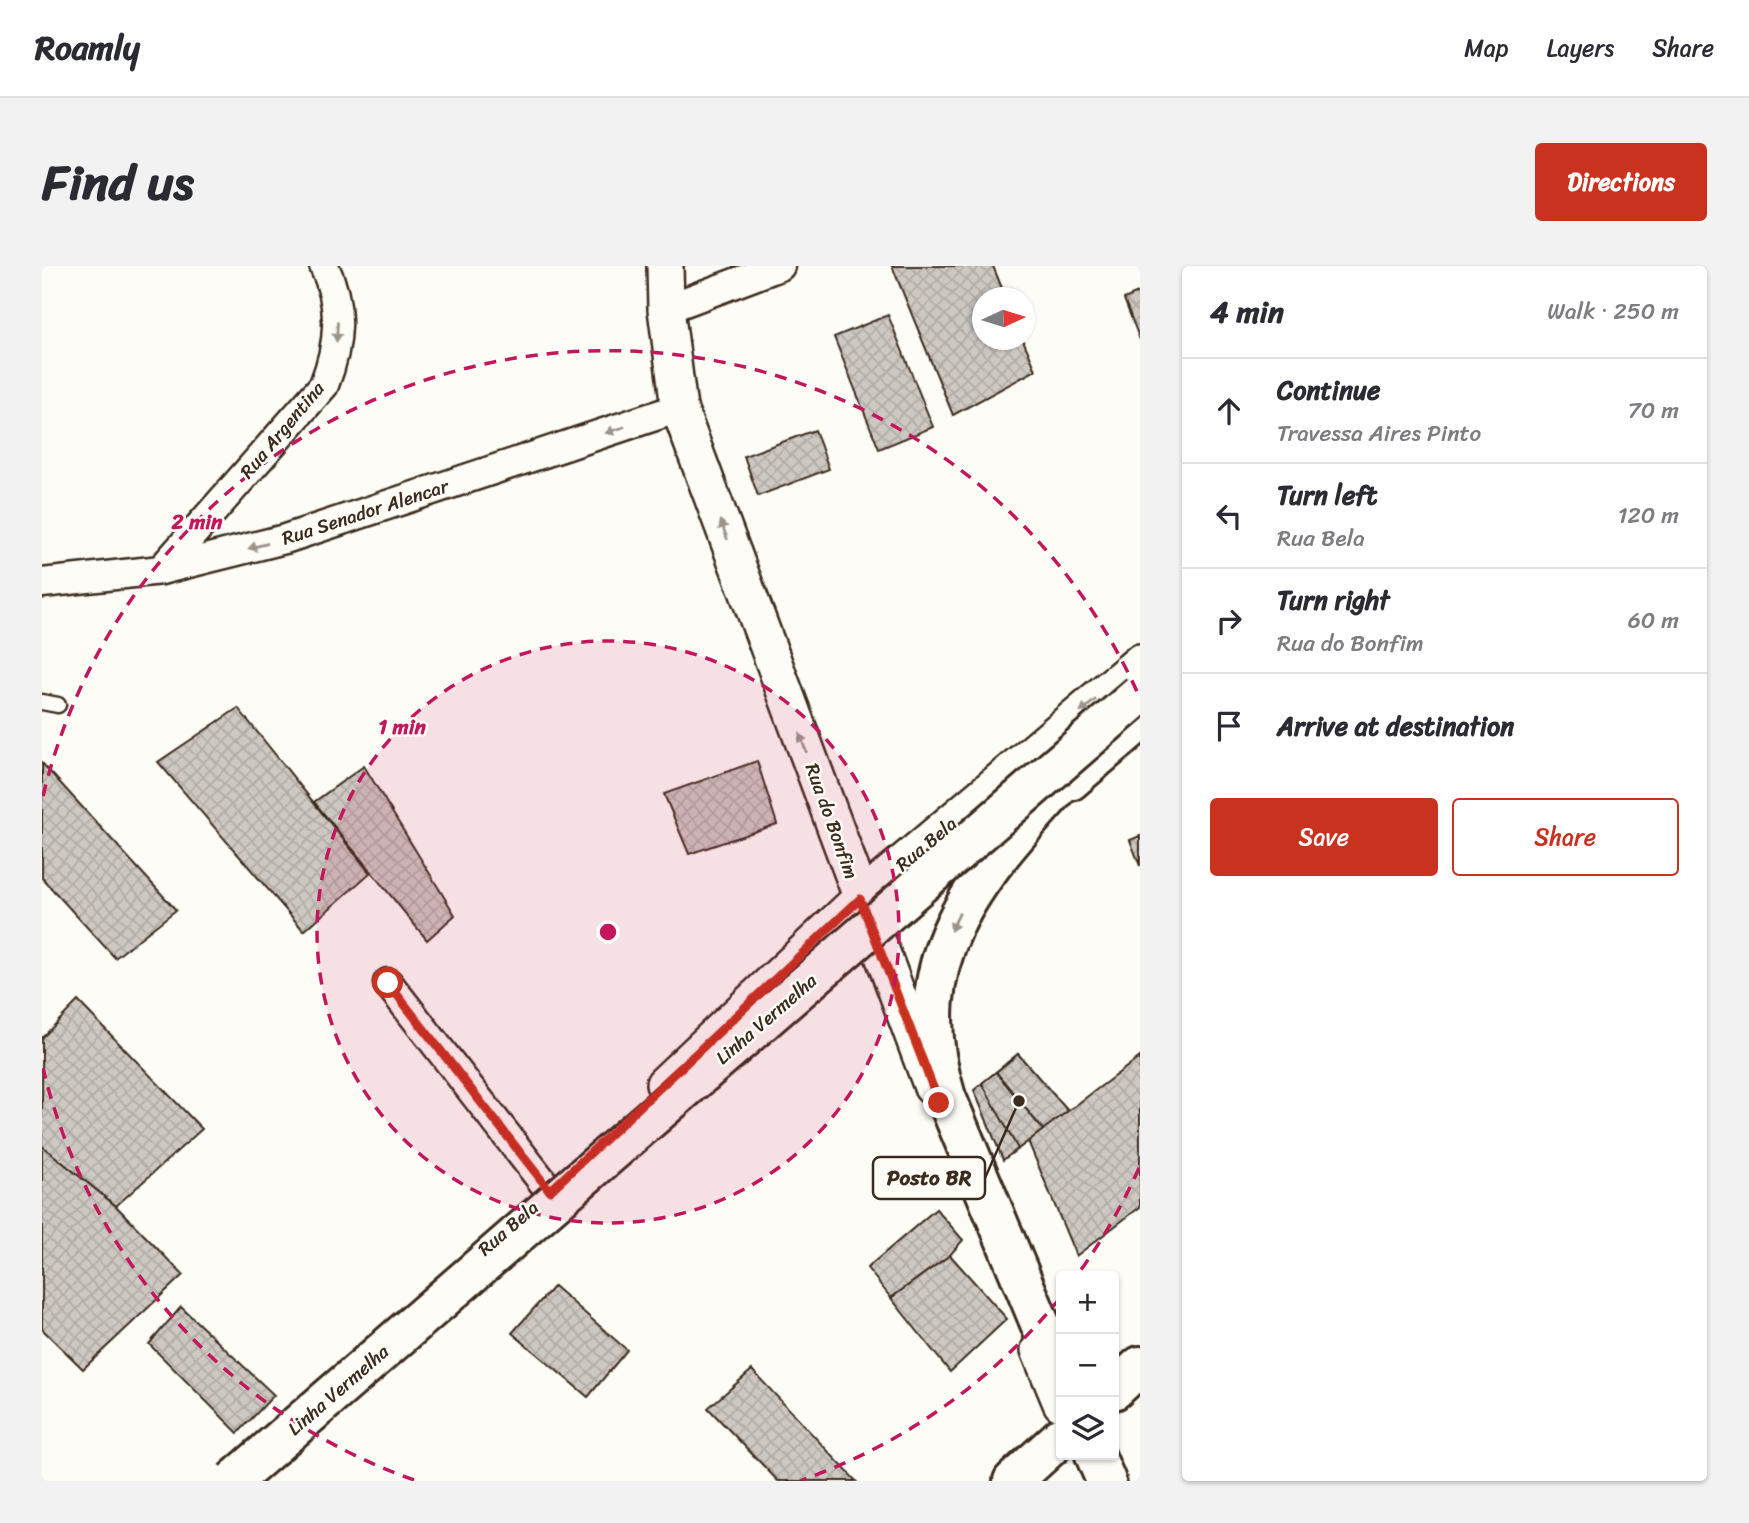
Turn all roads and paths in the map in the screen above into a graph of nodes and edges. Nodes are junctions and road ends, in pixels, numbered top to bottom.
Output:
1 (324, 266) edge
2 (665, 266) edge
3 (780, 266) edge
4 (666, 309) junction
5 (679, 408) junction
6 (161, 570) junction
7 (42, 583) edge
8 (1140, 662) edge
9 (1140, 694) edge
10 (1140, 701) edge
11 (42, 702) edge
12 (58, 705) dead end
13 (1140, 721) edge
14 (860, 899) junction
15 (388, 983) dead end
16 (550, 1191) junction
17 (1056, 1362) edge
18 (1140, 1366) edge
19 (1119, 1385) edge
20 (1059, 1397) edge
21 (1056, 1442) edge
22 (1085, 1460) edge
23 (1097, 1460) edge
24 (217, 1481) edge
25 (233, 1481) edge
26 (254, 1481) edge
27 (1013, 1481) edge
28 (1094, 1481) edge
29 (1106, 1481) edge

1 -> 6 street, Rua Argentina
2 - 4 street, Rua do Bonfim
3 - 4 street
4 - 5 street, Rua do Bonfim
5 -> 6 street, Rua Senador Alencar
14 -> 5 street, Rua do Bonfim
6 - 7 street, Rua Senador Alencar
8 -> 14 street, Rua Bela
9 - 25 main road, Linha Vermelha, bridge
10 -> 17 main road
11 - 12 lane
13 - 26 main road, Linha Vermelha
14 - 16 street, Rua Bela
14 - 20 street, Rua do Bonfim
15 - 16 street
16 - 24 street, Rua Bela
18 - 19 main road
21 - 27 main road
22 - 28 street
23 - 29 main road

